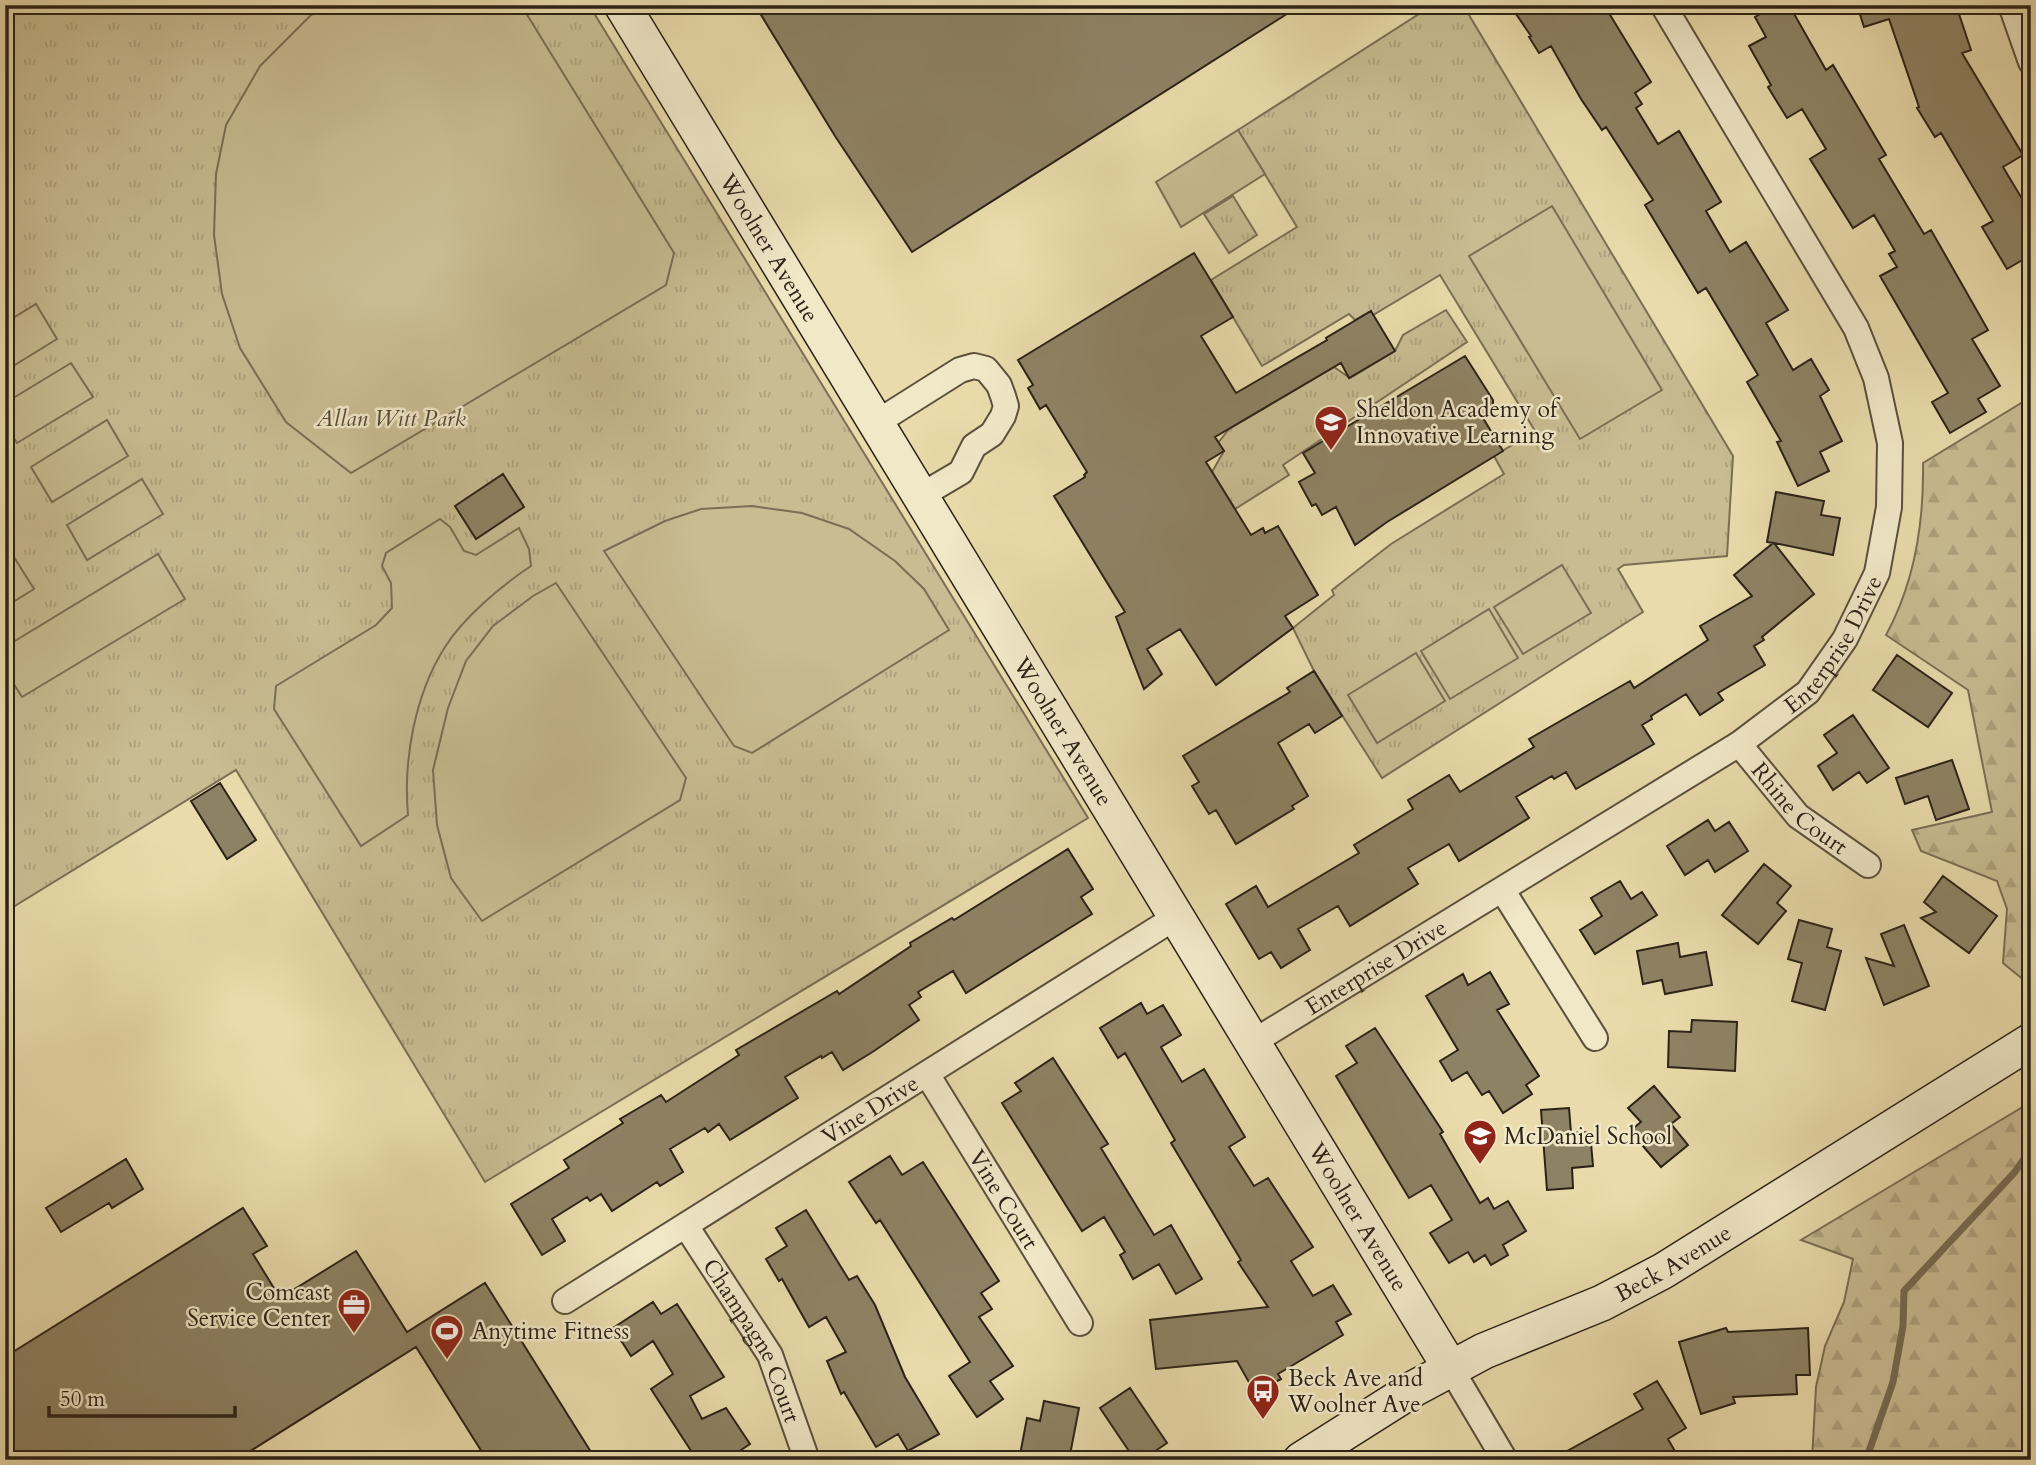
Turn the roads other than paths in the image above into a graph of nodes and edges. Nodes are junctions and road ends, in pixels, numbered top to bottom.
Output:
1 (622, 5) edge
2 (1663, 5) edge
3 (2011, 5) edge
4 (2031, 62) edge
5 (876, 423) junction
6 (922, 495) junction
7 (1739, 744) junction
8 (1868, 865) dead end
9 (1503, 891) junction
10 (1176, 917) junction
11 (1595, 1038) dead end
12 (1253, 1042) junction
13 (2022, 1046) edge
14 (927, 1074) junction
15 (686, 1226) junction
16 (565, 1301) dead end
17 (1080, 1323) dead end
18 (1451, 1369) junction
19 (807, 1460) edge
20 (1301, 1460) edge
21 (1505, 1460) edge

1 - 5 street, Woolner Avenue
2 - 7 street, Enterprise Drive
3 - 4 street
5 - 6 street, Woolner Avenue
5 - 6 street
6 - 10 street, Woolner Avenue
7 - 8 street, Rhine Court
7 - 9 street, Enterprise Drive
9 - 11 street
9 - 12 street, Enterprise Drive
10 - 12 street, Woolner Avenue
10 - 14 street, Vine Drive
12 - 18 street, Woolner Avenue
13 - 18 street, Beck Avenue
14 - 15 street, Vine Drive
14 - 17 street, Vine Court
15 - 16 street, Vine Drive
15 - 19 street, Champagne Court
18 - 20 street, Beck Avenue
18 - 21 street, Woolner Avenue

